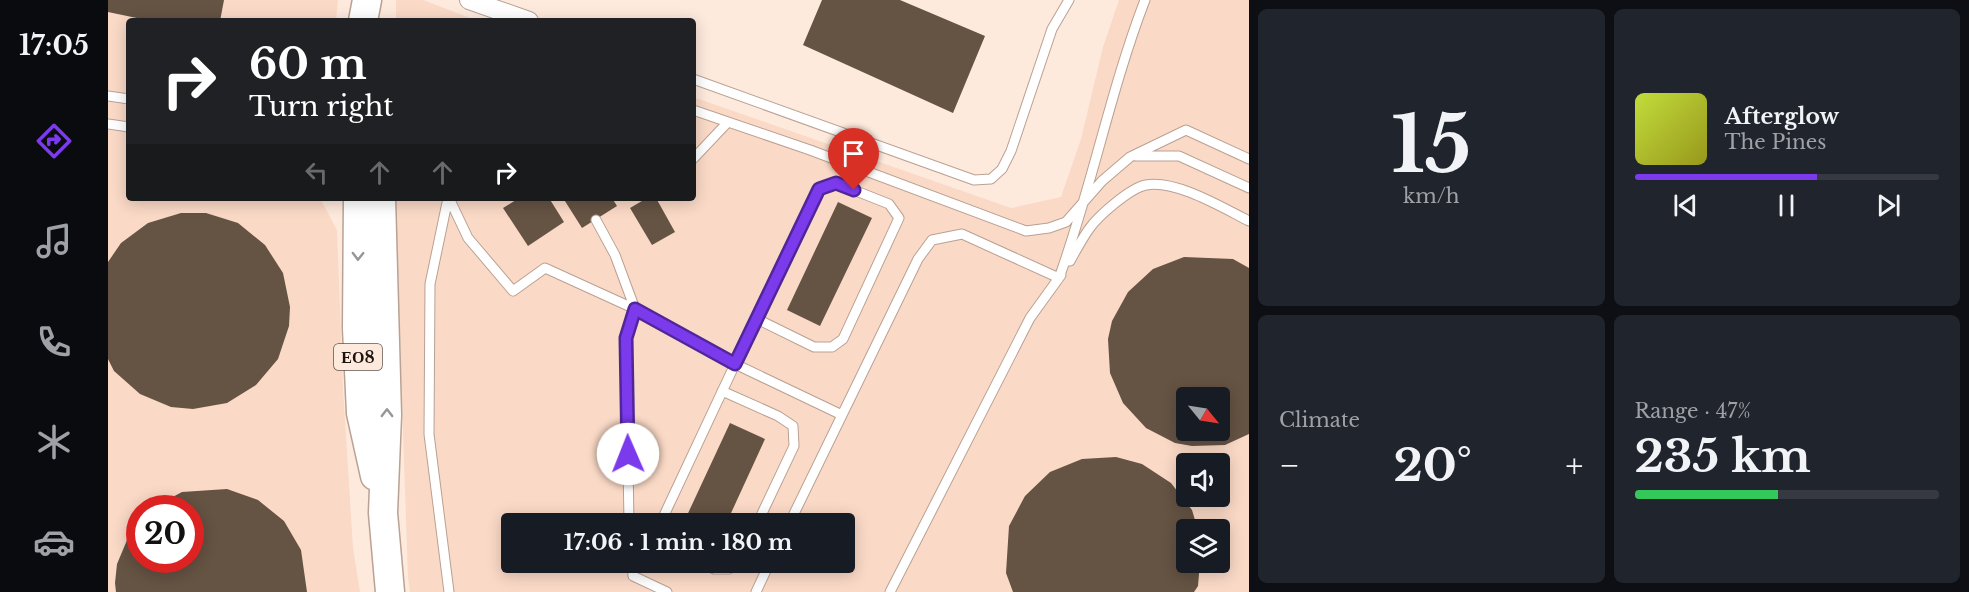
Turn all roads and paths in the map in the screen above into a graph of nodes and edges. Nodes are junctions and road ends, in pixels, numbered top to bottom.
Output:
1 (368, 0) edge
2 (378, 0) edge
3 (469, 0) edge
4 (1069, 0) edge
5 (1145, 0) edge
6 (364, 18) edge
7 (381, 18) edge
8 (520, 18) edge
9 (696, 80) edge
10 (108, 96) edge
11 (126, 99) edge
12 (696, 111) edge
13 (728, 122) junction
14 (108, 124) edge
15 (126, 127) edge
16 (696, 156) edge
17 (1130, 157) junction
18 (1249, 159) edge
19 (1249, 188) edge
20 (1084, 200) junction
21 (358, 201) edge
22 (381, 201) edge
23 (447, 201) edge
24 (450, 201) edge
25 (596, 220) dead end
26 (1249, 221) edge
27 (1059, 278) junction
28 (635, 309) junction
29 (757, 319) junction
30 (735, 364) junction
31 (722, 391) junction
32 (842, 415) junction
33 (383, 513) junction
34 (629, 513) edge
35 (665, 513) edge
36 (762, 513) edge
37 (794, 513) edge
38 (633, 573) edge
39 (765, 573) edge
40 (390, 592) edge
41 (449, 592) edge
42 (667, 592) edge
43 (756, 592) edge
44 (890, 592) edge

1 - 6 main road
2 - 7 main road
3 - 8 street
4 - 9 lane
5 - 20 lane
10 - 11 lane
12 - 13 lane
13 - 16 lane
13 - 20 lane
14 - 15 lane
17 - 18 lane
17 - 19 lane
17 - 20 lane
20 - 27 lane
21 -> 33 main road, ΕΟ8
33 -> 22 main road, ΕΟ8
23 - 41 lane
24 - 28 lane
25 - 28 lane
26 - 27 lane
27 - 32 lane
27 - 44 lane
28 - 30 lane
28 - 34 lane
29 - 29 lane
29 - 30 lane
30 - 31 lane
30 - 32 lane
31 - 35 lane
31 - 36 lane
32 - 37 lane
33 - 40 main road, ΕΟ8
38 - 42 lane
39 - 43 lane

